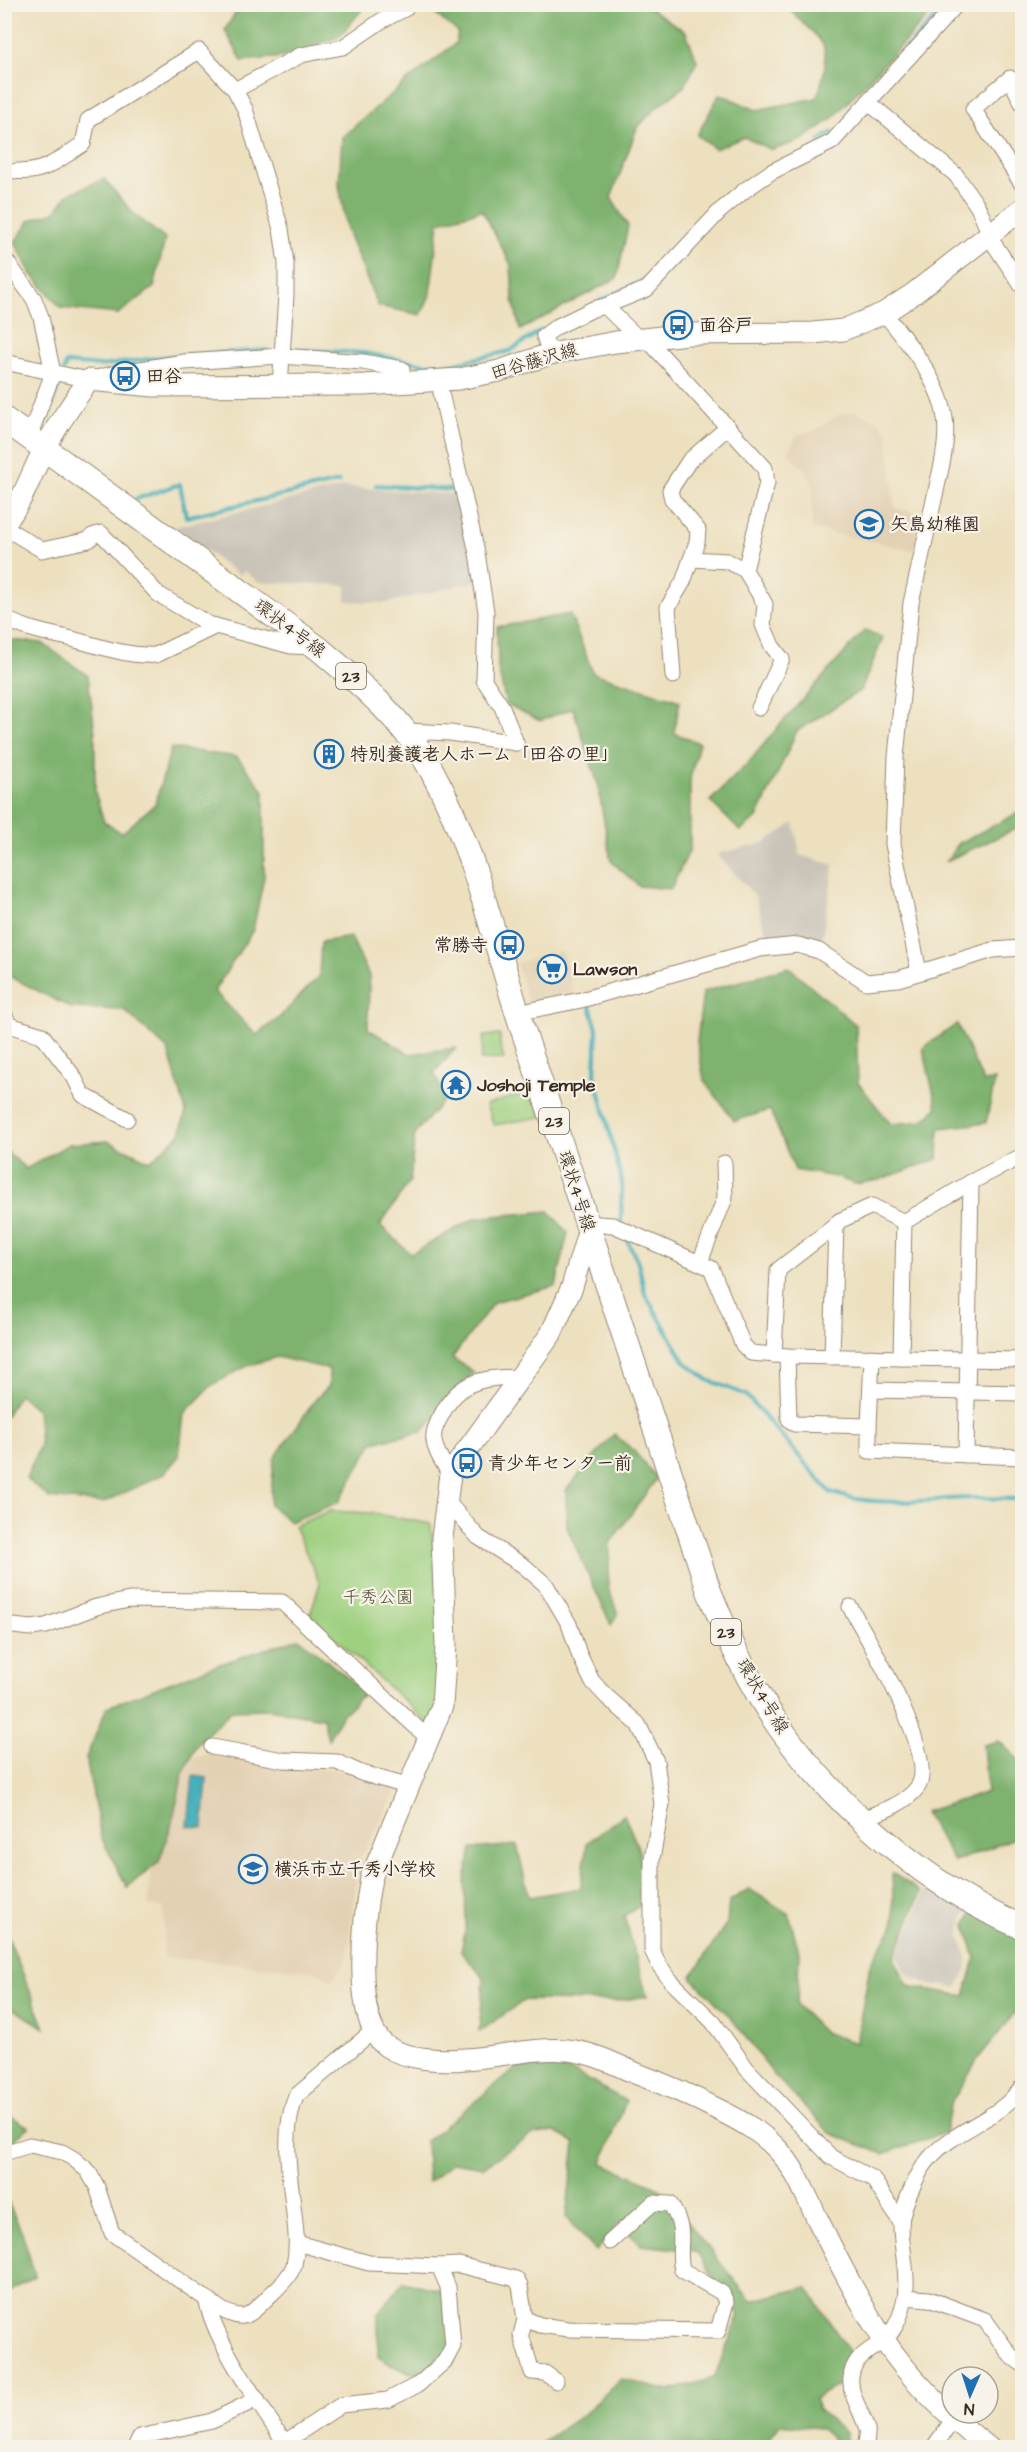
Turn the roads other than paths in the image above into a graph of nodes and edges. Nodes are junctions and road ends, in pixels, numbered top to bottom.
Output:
1 (957, 4) edge
2 (406, 8) dead end
3 (235, 90) junction
4 (868, 102) junction
5 (1023, 103) edge
6 (16, 171) dead end
7 (1023, 184) edge
8 (1023, 209) edge
9 (990, 234) junction
10 (4, 258) edge
11 (1023, 286) edge
12 (605, 306) junction
13 (884, 313) junction
14 (642, 339) junction
15 (282, 351) junction
16 (550, 354) junction
17 (4, 362) edge
18 (59, 374) junction
19 (89, 380) junction
20 (440, 380) junction
21 (402, 382) junction
22 (280, 386) junction
23 (4, 419) edge
24 (728, 427) junction
25 (37, 443) junction
26 (9, 529) edge
27 (691, 559) junction
28 (745, 570) junction
29 (4, 618) edge
30 (216, 626) junction
31 (318, 648) junction
32 (673, 676) dead end
33 (759, 708) dead end
34 (406, 731) junction
35 (1023, 948) edge
36 (919, 972) junction
37 (4, 1013) edge
38 (518, 1013) junction
39 (127, 1119) dead end
40 (1023, 1156) edge
41 (724, 1163) dead end
42 (971, 1182) junction
43 (904, 1222) junction
44 (836, 1225) junction
45 (589, 1229) junction
46 (700, 1262) junction
47 (781, 1355) junction
48 (832, 1357) junction
49 (872, 1357) junction
50 (901, 1358) junction
51 (968, 1359) junction
52 (1023, 1360) edge
53 (520, 1377) junction
54 (871, 1390) junction
55 (967, 1392) junction
56 (1023, 1394) edge
57 (869, 1426) junction
58 (966, 1455) junction
59 (1023, 1457) edge
60 (450, 1474) junction
61 (445, 1499) junction
62 (850, 1607) dead end
63 (4, 1625) edge
64 (430, 1740) junction
65 (212, 1747) dead end
66 (410, 1786) junction
67 (861, 1819) junction
68 (1023, 1926) edge
69 (374, 2030) junction
70 (1023, 2087) edge
71 (4, 2153) edge
72 (901, 2223) junction
73 (610, 2242) dead end
74 (297, 2243) junction
75 (438, 2266) junction
76 (905, 2297) junction
77 (206, 2298) junction
78 (525, 2319) junction
79 (884, 2340) junction
80 (1023, 2364) edge
81 (556, 2382) dead end
82 (257, 2399) junction
83 (940, 2406) edge
84 (949, 2425) edge
85 (959, 2425) edge
86 (280, 2445) edge
87 (140, 2448) edge
88 (865, 2448) edge
89 (933, 2448) edge
90 (989, 2448) edge

1 - 4 street
2 - 3 street
3 - 6 street
3 - 15 street
4 - 9 street
4 - 12 street
5 - 7 street
8 - 9 street, 田谷藤沢線
9 - 11 street
9 - 13 street, 田谷藤沢線
10 - 18 street
12 - 14 street
12 - 16 street
13 - 14 street, 田谷藤沢線
13 - 36 street
14 - 16 street, 田谷藤沢線
14 - 24 street
15 - 19 street
15 - 21 street
15 - 22 street
16 - 20 street, 田谷藤沢線
17 - 18 street
18 - 19 street
18 - 25 street
19 - 22 street, 田谷藤沢線
19 - 25 street
20 - 21 street, 田谷藤沢線
20 - 34 street
21 - 22 street, 田谷藤沢線
23 - 25 main road, 環状4号線 / 23
24 - 27 street
24 - 28 street
25 - 26 street
25 - 31 main road, 環状4号線 / 23
26 - 30 street
27 - 28 street
27 - 32 street
28 - 33 street
29 - 30 street
30 - 31 street
31 - 34 main road, 環状4号線 / 23
34 - 38 main road, 環状4号線 / 23
35 - 36 street
36 - 38 street
37 - 39 street
38 - 45 main road, 環状4号線 / 23
40 - 42 street
41 - 46 street
42 - 43 street
42 - 51 street
43 - 44 street
43 - 50 street
44 - 47 street
44 - 48 street
45 - 46 street
45 - 53 street
45 - 67 main road, 環状4号線 / 23
46 - 47 street
47 - 48 street
47 - 57 street
48 - 49 street
49 - 50 street
49 - 54 street
50 - 51 street
51 - 52 street
51 - 55 street
53 - 60 street
53 - 60 street
54 - 55 street
54 - 57 street
55 - 56 street
55 - 58 street
57 - 58 street
58 - 59 street
60 - 61 street
61 - 64 street
61 - 72 street
62 - 67 street
63 - 64 street
64 - 66 street
65 - 66 street
66 - 69 street
67 - 68 main road, 環状4号線 / 23
69 - 74 street
69 - 79 street
70 - 72 street
71 - 77 street
72 - 76 street
73 - 78 street
74 - 75 street
74 - 77 street
75 - 78 street
75 - 86 street
76 - 79 street
76 - 80 street
77 - 82 street
78 - 81 street
79 - 83 street
79 - 88 street
82 - 86 street
82 - 87 street
84 - 89 street
85 - 90 street

